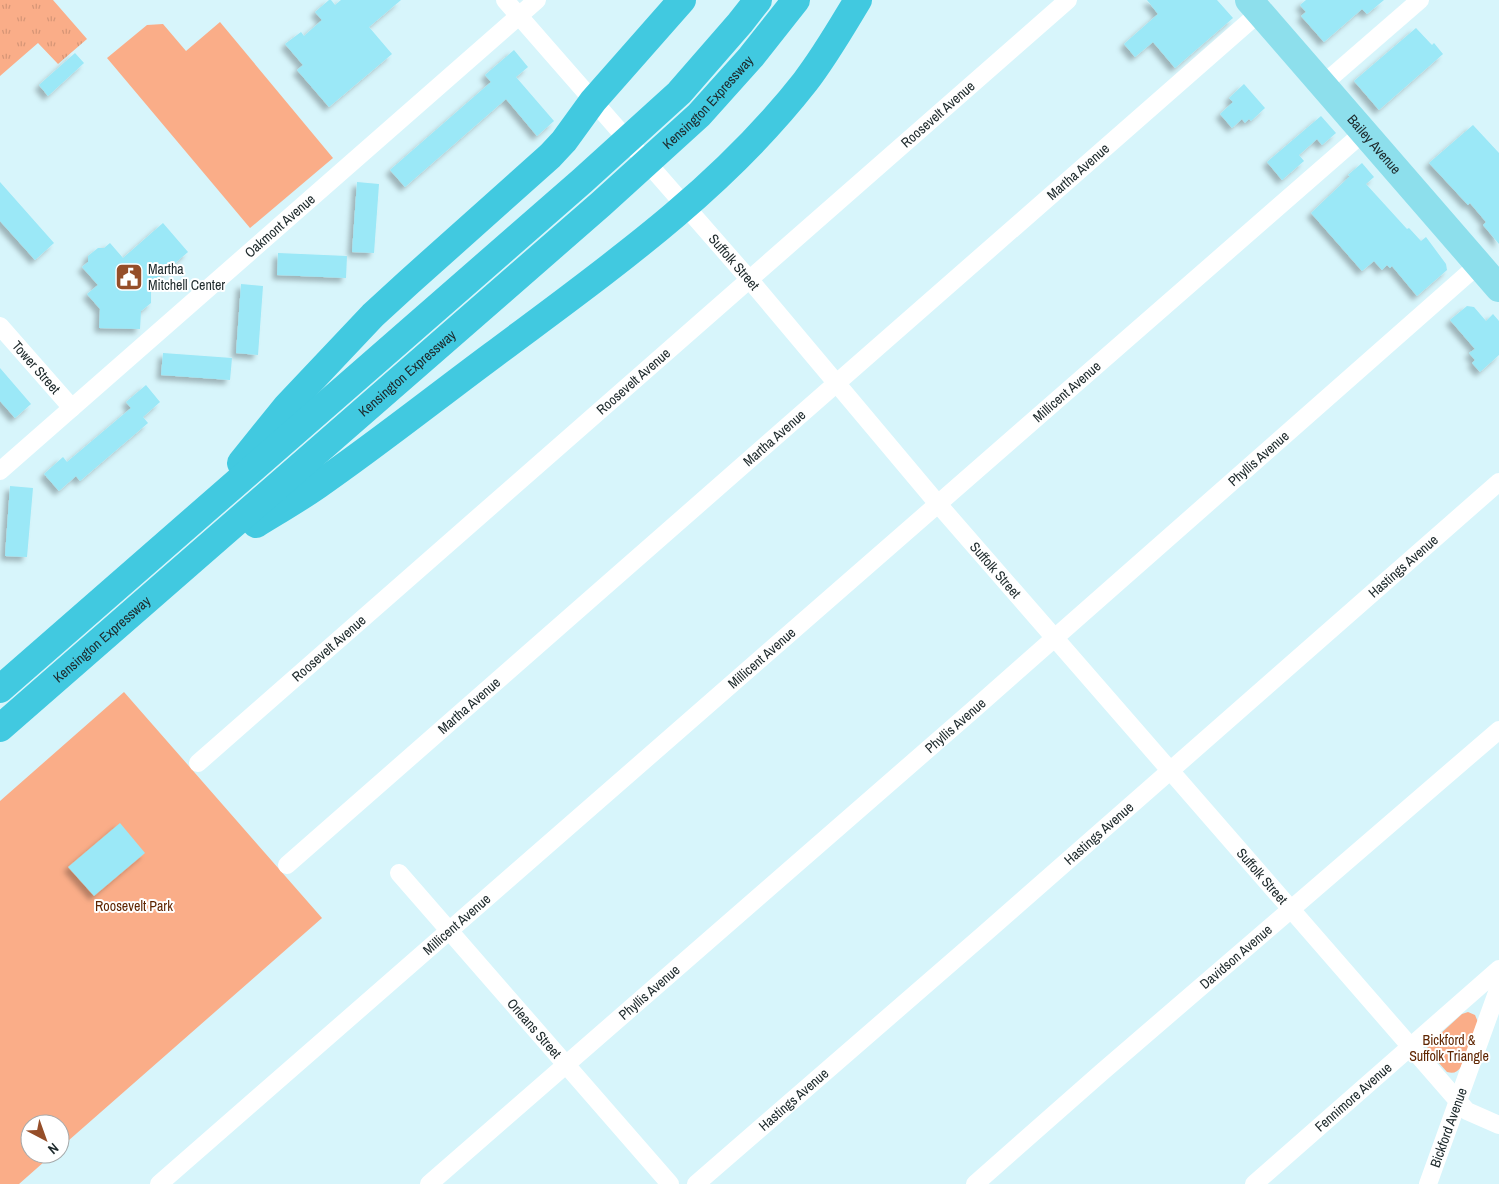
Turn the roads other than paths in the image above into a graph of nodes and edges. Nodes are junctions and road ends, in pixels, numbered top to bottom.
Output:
1 (505, 0) edge
2 (537, 0) edge
3 (682, 0) edge
4 (758, 0) edge
5 (796, 0) edge
6 (858, 0) edge
7 (1068, 0) edge
8 (1420, 0) edge
9 (1255, 6) edge
10 (518, 16) junction
11 (1322, 85) junction
12 (593, 100) junction
13 (1364, 132) junction
14 (686, 206) junction
15 (1479, 264) junction
16 (749, 279) junction
17 (1499, 288) edge
18 (0, 326) edge
19 (836, 384) junction
20 (72, 408) junction
21 (0, 471) edge
22 (1499, 482) edge
23 (938, 504) junction
24 (192, 522) junction
25 (191, 563) junction
26 (1054, 638) junction
27 (0, 689) edge
28 (0, 728) edge
29 (1499, 730) edge
30 (198, 762) dead end
31 (1170, 771) junction
32 (287, 865) dead end
33 (399, 873) dead end
34 (1292, 909) junction
35 (450, 931) junction
36 (1499, 969) edge
37 (1499, 987) edge
38 (1412, 1047) junction
39 (566, 1065) junction
40 (1458, 1101) junction
41 (1499, 1125) edge
42 (159, 1184) edge
43 (430, 1184) edge
44 (670, 1184) edge
45 (696, 1184) edge
46 (975, 1184) edge
47 (1254, 1184) edge
48 (1428, 1184) edge

1 - 10 street, Suffolk Street
2 - 10 street, Oakmont Avenue
3 - 12 highway
4 - 24 highway, Kensington Expressway
5 - 25 highway, Kensington Expressway
6 - 14 highway
7 - 16 street, Roosevelt Avenue
8 - 11 street
9 - 11 main road, Bailey Avenue
9 - 19 street, Martha Avenue
10 - 12 street, Suffolk Street
10 - 20 street, Oakmont Avenue
11 - 13 main road, Bailey Avenue
12 - 14 street, Suffolk Street
12 - 24 highway
13 - 15 main road, Bailey Avenue
13 - 23 street, Millicent Avenue
14 - 16 street, Suffolk Street
14 - 25 highway
15 - 17 main road, Bailey Avenue
15 - 26 street, Phyllis Avenue
16 - 19 street, Suffolk Street
16 - 30 street, Roosevelt Avenue
18 - 20 street, Tower Street
19 - 23 street, Suffolk Street
19 - 32 street, Martha Avenue
20 - 21 street, Oakmont Avenue
22 - 31 street, Hastings Avenue
23 - 26 street, Suffolk Street
23 - 35 street, Millicent Avenue
24 - 27 highway, Kensington Expressway
25 - 28 highway, Kensington Expressway
26 - 31 street, Suffolk Street
26 - 39 street, Phyllis Avenue
29 - 34 street, Davidson Avenue
31 - 34 street, Suffolk Street
31 - 45 street, Hastings Avenue
33 - 35 street, Orleans Street
34 - 38 street, Suffolk Street
34 - 46 street, Davidson Avenue
35 - 39 street, Orleans Street
35 - 42 street, Millicent Avenue
36 - 38 street, Fennimore Avenue
37 - 40 street, Bickford Avenue
38 - 40 street, Suffolk Street
38 - 47 street, Fennimore Avenue
39 - 43 street, Phyllis Avenue
39 - 44 street, Orleans Street
40 - 41 street, Suffolk Street
40 - 48 street, Bickford Avenue

